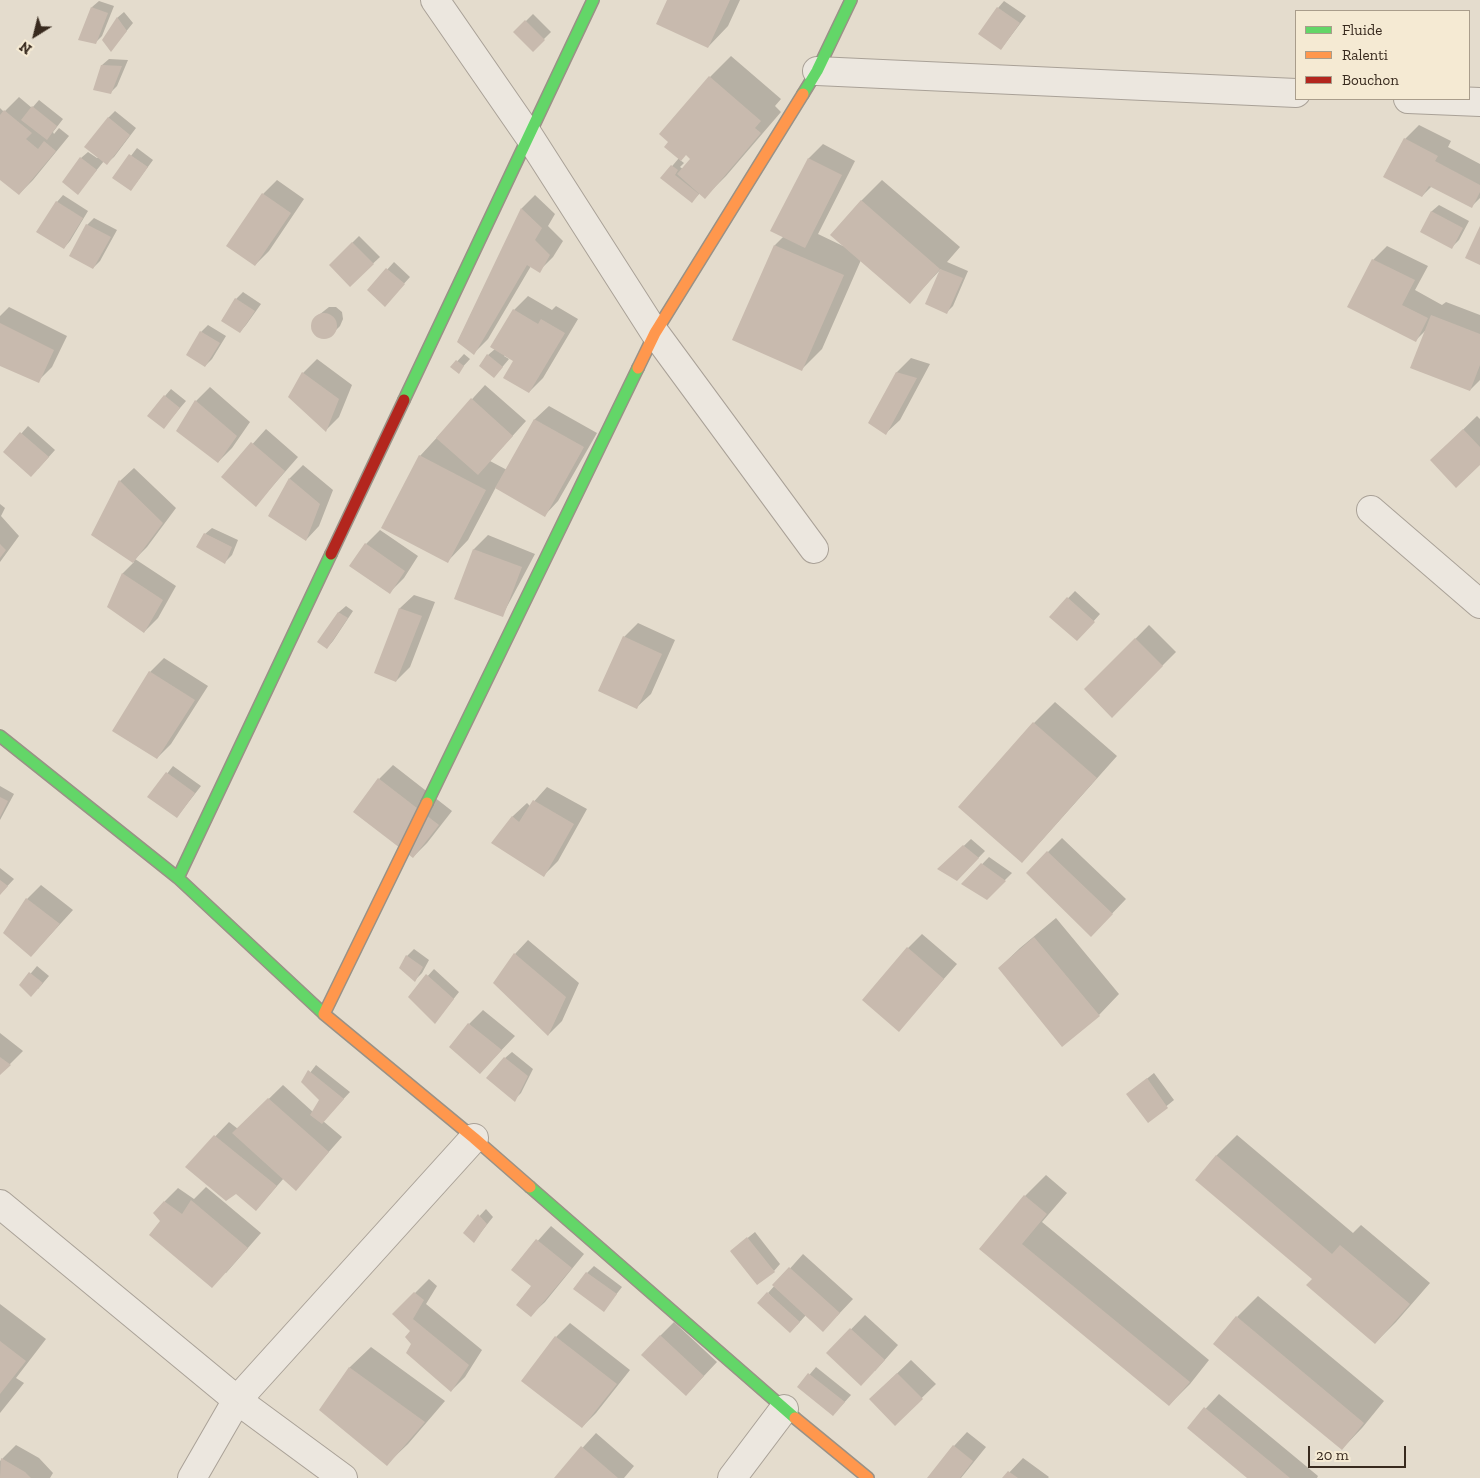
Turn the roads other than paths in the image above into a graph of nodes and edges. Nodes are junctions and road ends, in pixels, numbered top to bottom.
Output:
1 (435, 0) edge
2 (593, 0) edge
3 (851, 0) edge
4 (817, 71) junction
5 (1295, 94) edge
6 (1432, 100) edge
7 (1480, 102) edge
8 (529, 136) junction
9 (654, 333) junction
10 (1371, 510) dead end
11 (814, 549) dead end
12 (1480, 604) edge
13 (0, 736) edge
14 (178, 878) junction
15 (324, 1014) junction
16 (474, 1138) junction
17 (0, 1204) edge
18 (237, 1400) junction
19 (784, 1409) junction
20 (192, 1478) edge
21 (343, 1478) edge
22 (732, 1478) edge
23 (868, 1478) edge

1 - 8 street
2 - 8 street
3 - 4 street
4 - 5 street
4 - 9 street
6 - 7 street
8 - 9 street
8 - 14 street
9 - 11 street
9 - 15 street
10 - 12 street
13 - 14 street
14 - 15 street
15 - 16 street
16 - 18 street
16 - 19 street
17 - 18 street
18 - 20 street
18 - 21 street
19 - 22 street
19 - 23 street

